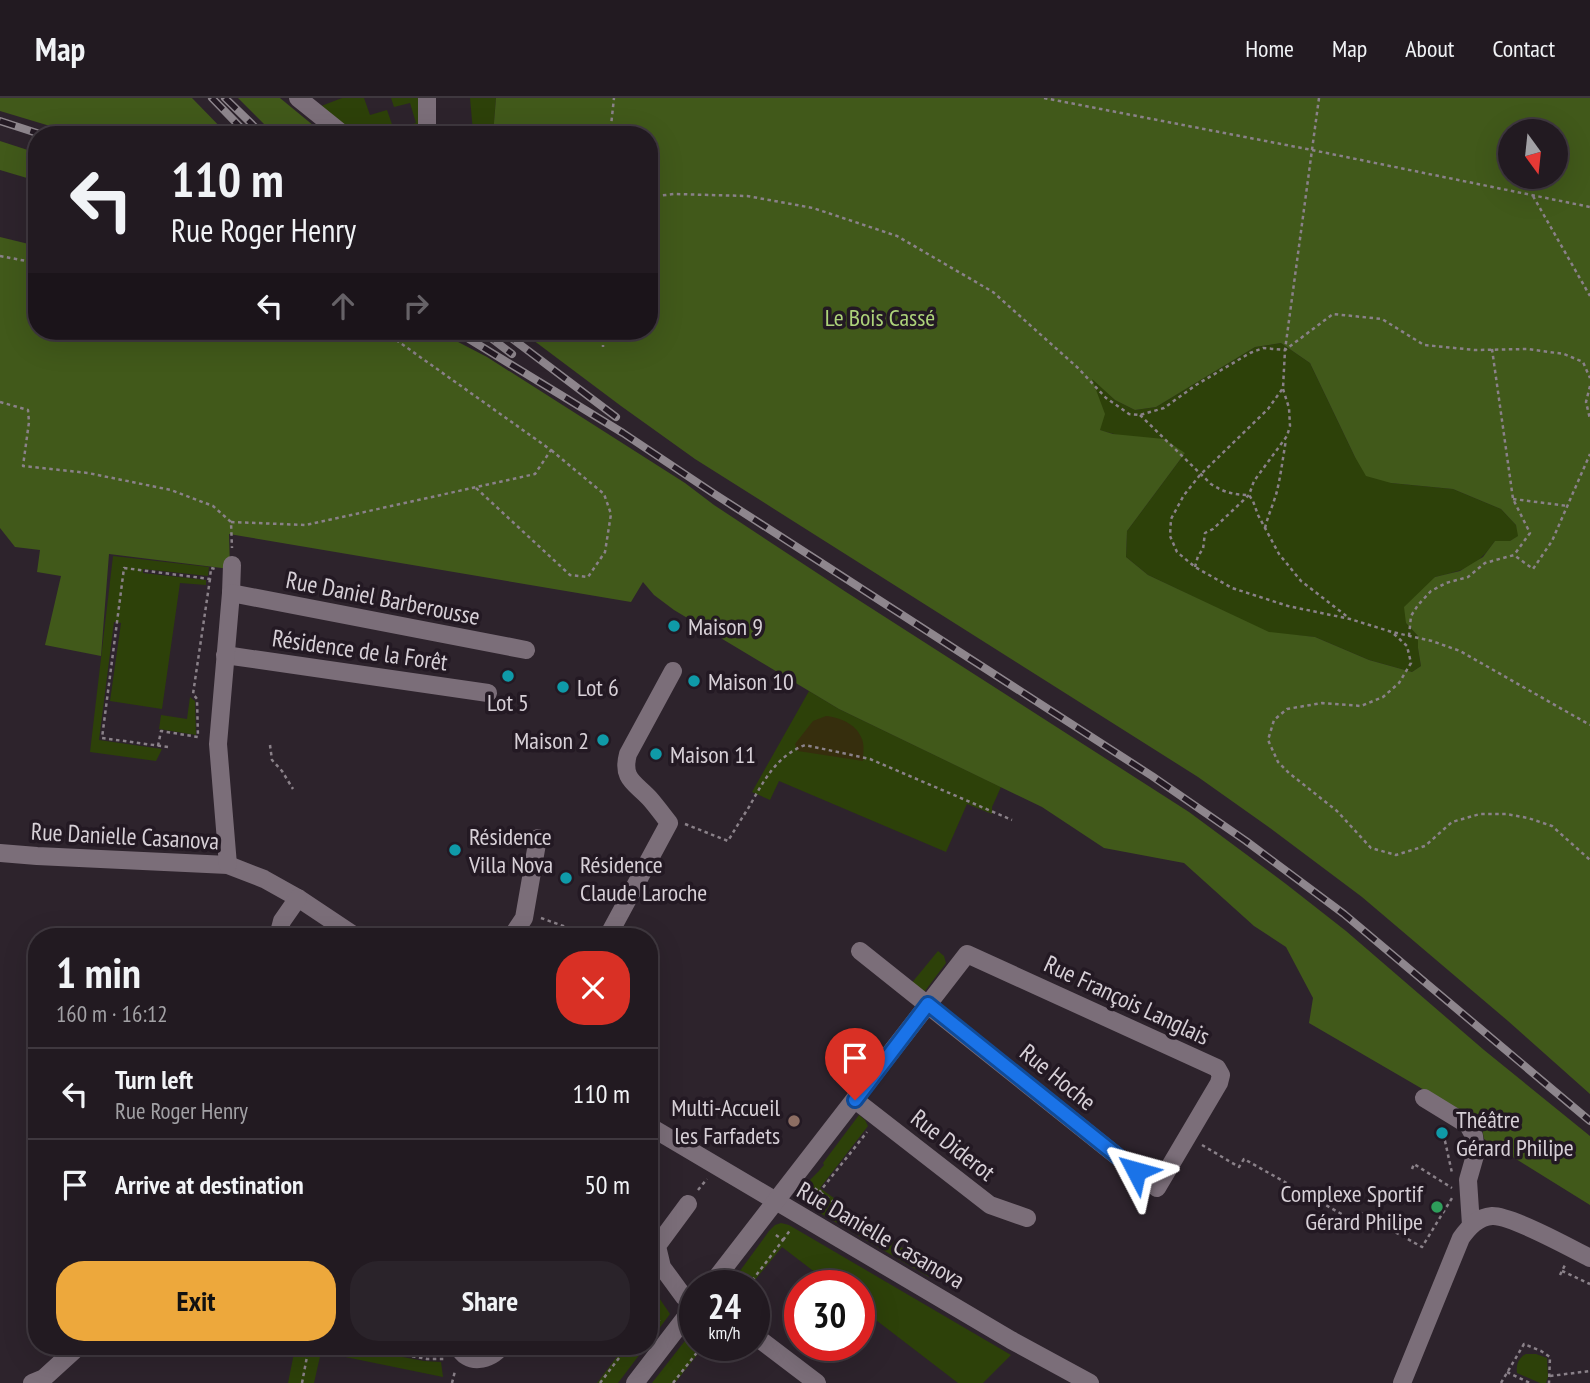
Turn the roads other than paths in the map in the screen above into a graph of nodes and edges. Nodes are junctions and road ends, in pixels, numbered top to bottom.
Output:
1 (298, 98) edge
2 (427, 98) edge
3 (333, 126) edge
4 (427, 126) edge
5 (232, 568) road end
6 (231, 593) junction
7 (526, 650) dead end
8 (225, 655) junction
9 (673, 671) dead end
10 (488, 693) dead end
11 (538, 838) dead end
12 (0, 853) edge
13 (228, 865) junction
14 (298, 898) junction
15 (280, 928) edge
16 (343, 928) edge
17 (517, 928) edge
18 (612, 928) edge
19 (860, 951) dead end
20 (928, 1004) junction
21 (1424, 1098) dead end
22 (860, 1104) junction
23 (658, 1132) edge
24 (1157, 1188) joint
25 (776, 1202) junction
26 (688, 1204) road end
27 (1027, 1219) dead end
28 (1471, 1225) junction
29 (658, 1245) edge
30 (658, 1250) edge
31 (1590, 1258) edge
32 (723, 1270) edge
33 (679, 1290) edge
34 (679, 1326) edge
35 (770, 1347) edge
36 (658, 1353) edge
37 (69, 1355) edge
38 (464, 1355) edge
39 (492, 1355) edge
40 (657, 1355) edge
41 (32, 1383) edge
42 (635, 1383) edge
43 (817, 1383) edge
44 (1090, 1383) edge
45 (1402, 1383) edge

1 - 3 street
2 - 4 street
5 - 6 street
6 - 7 street, Rue Daniel Barberousse
6 - 8 street
8 - 10 street, Résidence de la Forêt
8 - 13 street
9 - 18 street
11 - 17 street
12 - 13 street, Rue Danielle Casanova
13 - 14 street, Rue Danielle Casanova
14 - 15 street
14 - 16 street, Rue Danielle Casanova
19 - 20 street, Rue Hoche
20 - 22 street
20 - 24 street, Rue Hoche
20 - 24 street, Rue François Langlais
21 - 28 street
22 - 25 street
22 - 27 street, Rue Diderot
23 - 25 street, Rue Danielle Casanova
25 - 32 street
25 - 44 street, Rue Danielle Casanova
26 - 29 street
28 - 31 street
28 - 45 street
30 - 33 street
34 - 36 street
35 - 43 street
37 - 41 street
38 - 39 street
40 - 42 street

